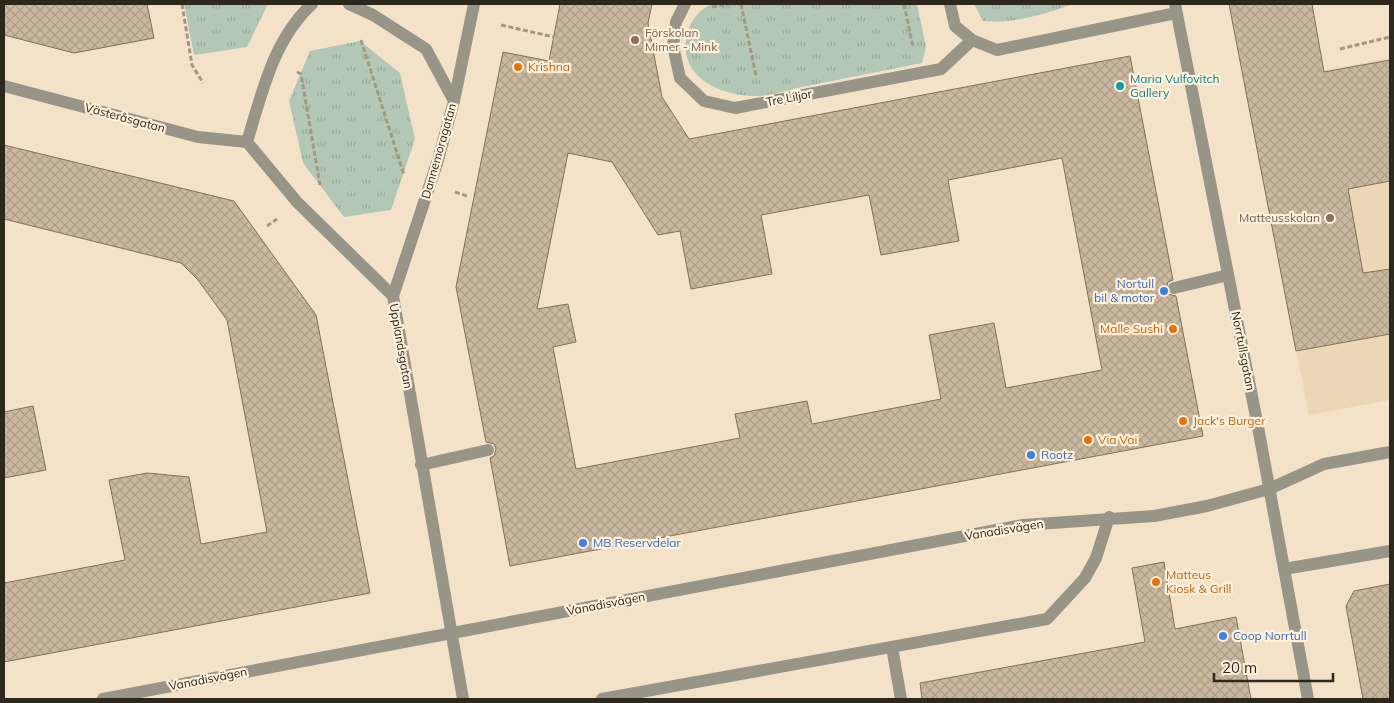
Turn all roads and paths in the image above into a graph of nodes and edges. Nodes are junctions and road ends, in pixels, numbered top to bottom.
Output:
1 (182, 4) edge
2 (312, 4) edge
3 (349, 4) edge
4 (474, 4) edge
5 (685, 4) edge
6 (728, 4) edge
7 (741, 4) edge
8 (904, 4) edge
9 (950, 4) edge
10 (711, 7) dead end
11 (1175, 8) edge
12 (373, 15) junction
13 (501, 25) dead end
14 (554, 37) dead end
15 (1390, 38) edge
16 (972, 40) junction
17 (1340, 49) dead end
18 (914, 51) dead end
19 (271, 62) junction
20 (757, 82) dead end
21 (203, 83) dead end
22 (4, 86) edge
23 (454, 101) junction
24 (247, 142) junction
25 (431, 184) junction
26 (467, 196) dead end
27 (297, 202) junction
28 (268, 226) dead end
29 (1228, 275) junction
30 (1174, 288) dead end
31 (393, 296) junction
32 (488, 450) dead end
33 (1390, 452) edge
34 (421, 465) junction
35 (1269, 489) junction
36 (1109, 518) junction
37 (1390, 551) edge
38 (1284, 569) junction
39 (450, 634) junction
40 (892, 647) junction
41 (103, 699) edge
42 (463, 699) edge
43 (602, 699) edge
44 (901, 699) edge
45 (1308, 699) edge

1 - 21 path
2 - 19 street
3 - 12 street
4 - 23 street, Dannemoragatan
5 - 16 street, Tre Liljor
6 - 10 path
7 - 20 path
8 - 18 path
9 - 16 street
11 - 16 street
11 - 29 street, Norrtullsgatan
12 - 23 street
12 - 25 path
13 - 14 path
15 - 17 path
19 - 24 street
19 - 27 path
22 - 24 street, Västeråsgatan
23 - 25 street, Dannemoragatan
24 - 27 street, Upplandsgatan
25 - 26 path
25 - 31 street, Dannemoragatan
27 - 28 path
27 - 31 street, Upplandsgatan
29 - 30 street
29 - 35 street, Norrtullsgatan
31 - 34 street, Upplandsgatan
32 - 34 street
33 - 35 street, Vanadisvägen
34 - 39 street, Upplandsgatan
35 - 36 street, Vanadisvägen
35 - 38 street, Norrtullsgatan
36 - 39 street, Vanadisvägen
36 - 40 street
37 - 38 street
38 - 45 street, Norrtullsgatan
39 - 41 street, Vanadisvägen
39 - 42 street, Upplandsgatan
40 - 43 street
40 - 44 street

